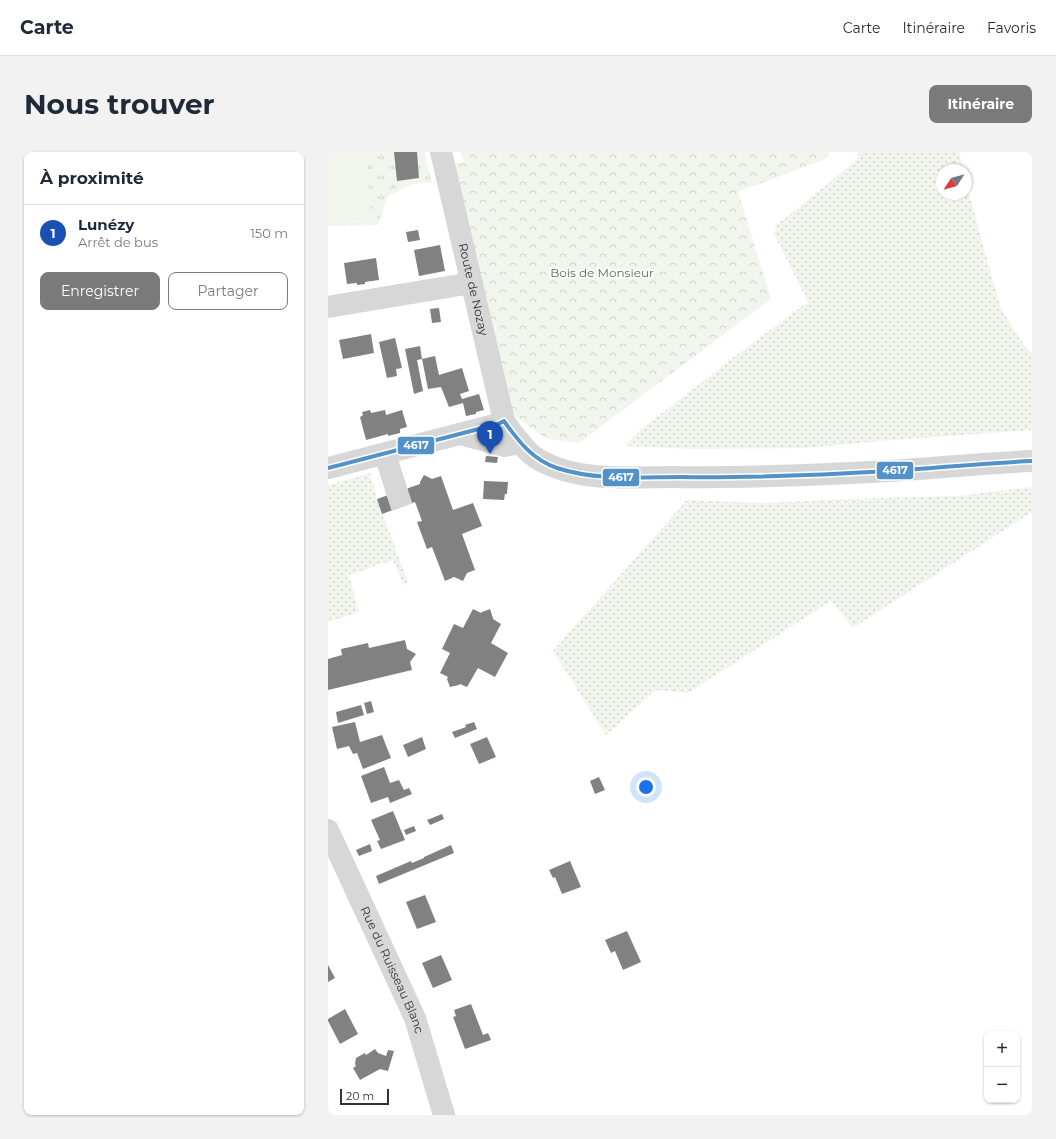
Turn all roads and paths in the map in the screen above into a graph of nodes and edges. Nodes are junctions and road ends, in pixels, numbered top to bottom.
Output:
1 (442, 152) edge
2 (472, 283) junction
3 (328, 307) edge
4 (505, 423) junction
5 (460, 434) junction
6 (521, 443) junction
7 (385, 454) junction
8 (1032, 461) edge
9 (328, 468) edge
10 (397, 492) tunnel mouth
11 (328, 830) edge
12 (444, 1115) edge

1 - 2 street, Route de Nozay
2 - 3 street
2 - 4 street, Route de Nozay
4 - 5 street
4 - 6 street
5 - 6 street
5 - 7 street
6 - 8 street
7 - 9 street
7 - 10 street
11 - 12 street, Rue du Ruisseau Blanc

